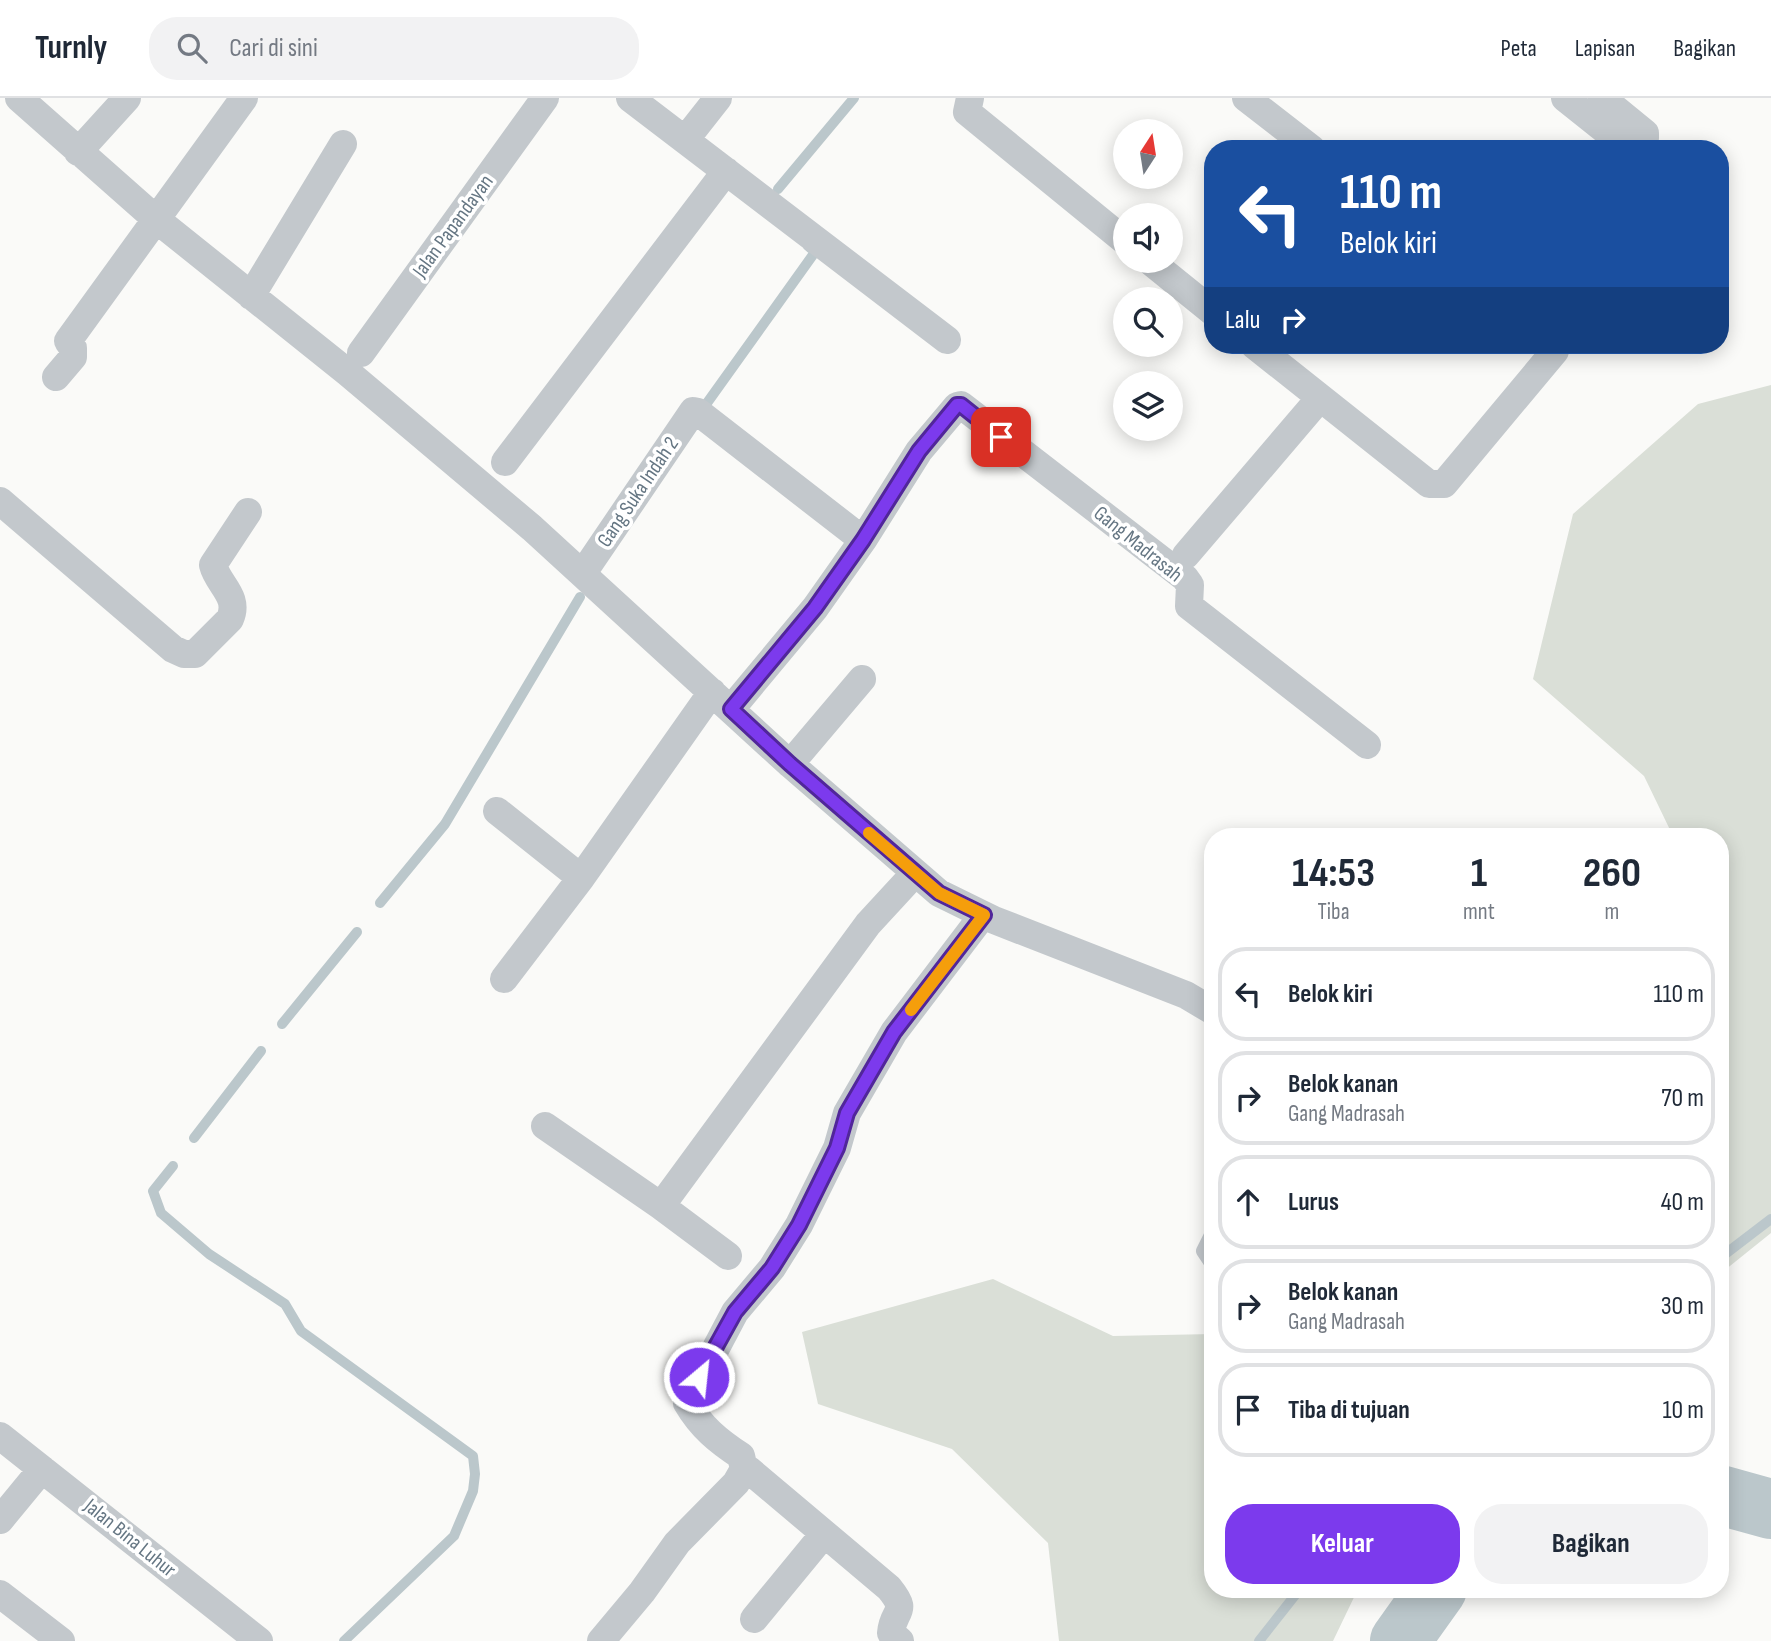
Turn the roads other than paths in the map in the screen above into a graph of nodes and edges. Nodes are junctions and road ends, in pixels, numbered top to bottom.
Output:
1 (19, 98) edge
2 (127, 98) edge
3 (244, 98) edge
4 (545, 98) edge
5 (630, 98) edge
6 (718, 98) edge
7 (1246, 98) edge
8 (1565, 98) edge
9 (1602, 98) edge
10 (969, 101) edge
11 (685, 140) junction
12 (1300, 140) edge
13 (1618, 140) edge
14 (1643, 140) edge
15 (343, 144) dead end
16 (78, 152) junction
17 (726, 171) junction
18 (157, 220) junction
19 (1113, 231) edge
20 (1165, 273) edge
21 (251, 296) junction
22 (1204, 305) edge
23 (947, 340) dead end
24 (361, 353) dead end
25 (1265, 354) edge
26 (1552, 354) edge
27 (56, 377) dead end
28 (1320, 398) junction
29 (505, 462) dead end
30 (0, 501) edge
31 (248, 512) dead end
32 (863, 540) junction
33 (1186, 555) dead end
34 (583, 573) junction
35 (862, 679) dead end
36 (722, 700) junction
37 (1367, 745) dead end
38 (790, 764) junction
39 (496, 811) dead end
40 (915, 873) junction
41 (581, 878) junction
42 (984, 915) junction
43 (505, 979) dead end
44 (1204, 1006) edge
45 (545, 1126) dead end
46 (661, 1206) junction
47 (728, 1256) dead end
48 (0, 1436) edge
49 (42, 1469) junction
50 (744, 1469) junction
51 (0, 1520) edge
52 (824, 1534) junction
53 (0, 1594) edge
54 (754, 1619) dead end
55 (61, 1641) edge
56 (259, 1641) edge
57 (601, 1641) edge
58 (900, 1641) edge

1 - 16 street
2 - 16 street
3 - 18 street
4 - 24 street, Jalan Papandayan
5 - 11 street
6 - 11 street
7 - 12 street
8 - 13 street
9 - 14 street
10 - 19 street
11 - 17 street
15 - 21 street
16 - 18 street
17 - 23 street
17 - 29 street
18 - 21 street
18 - 27 street
20 - 22 street
21 - 34 street
25 - 28 street
26 - 28 street
28 - 33 street
30 - 31 street
32 - 34 street, Gang Suka Indah 2
32 - 36 street
32 - 37 street, Gang Madrasah
34 - 36 street
35 - 38 street
36 - 38 street
36 - 41 street
38 - 40 street
39 - 41 street
40 - 42 street
40 - 46 street
41 - 43 street
42 - 44 street
42 - 50 street
45 - 46 street
46 - 47 street
48 - 49 street, Jalan Bina Luhur
49 - 51 street
49 - 56 street, Jalan Bina Luhur
50 - 52 street
50 - 57 street
52 - 54 street
52 - 58 street
53 - 55 street

